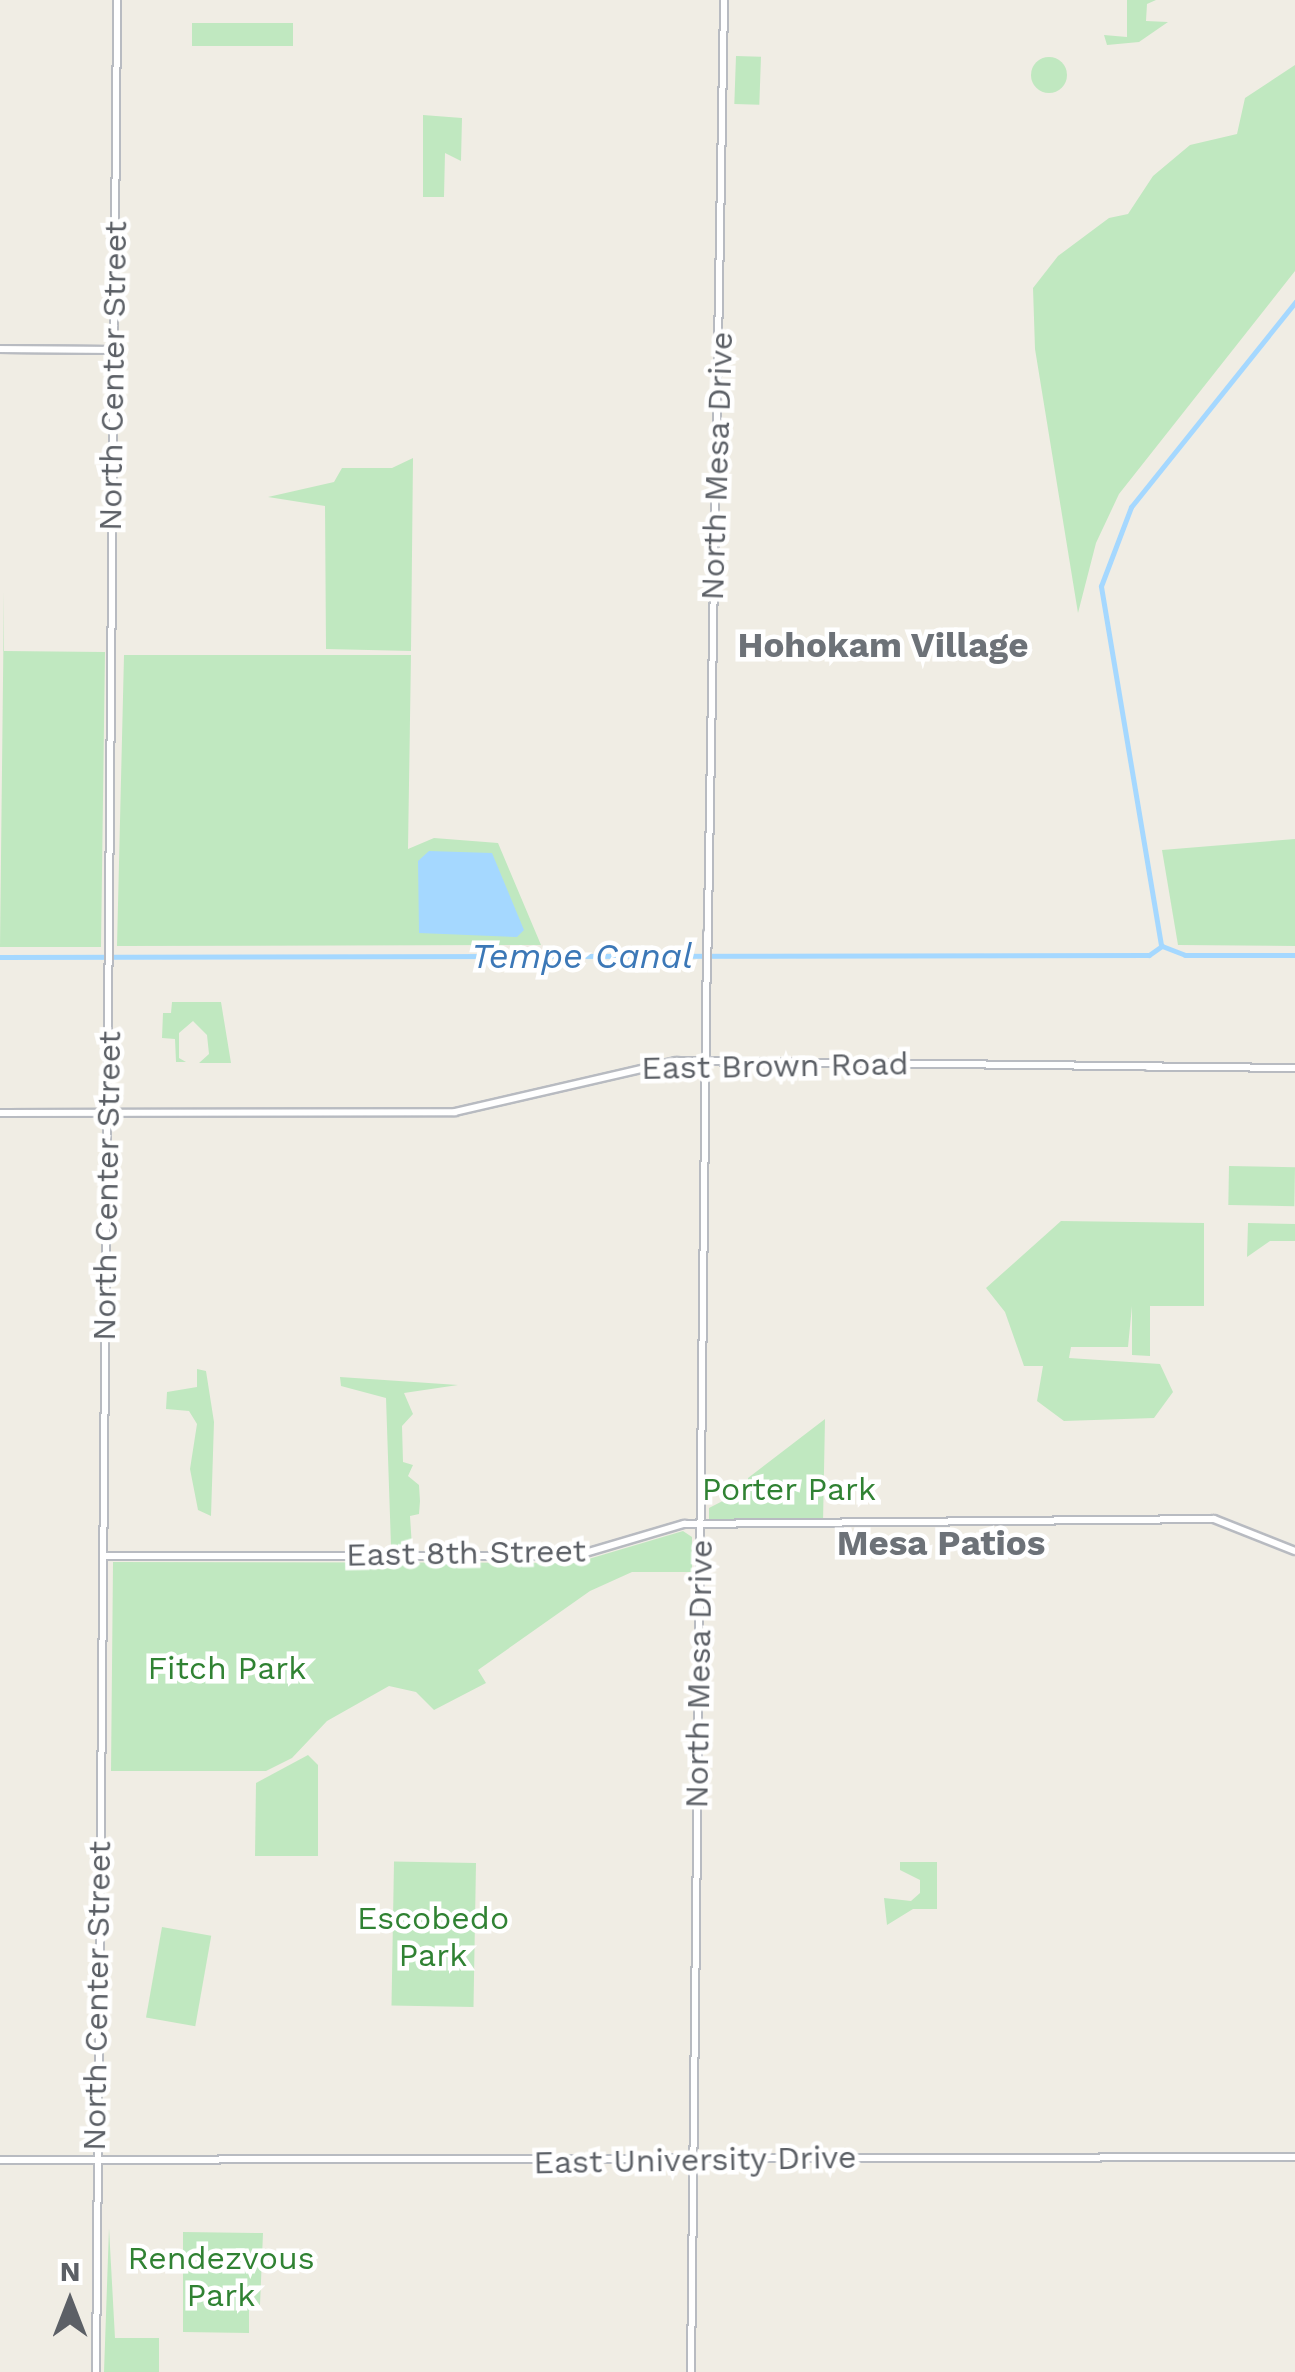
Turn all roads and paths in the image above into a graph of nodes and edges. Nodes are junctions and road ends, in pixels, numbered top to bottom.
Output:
1 (117, 0) edge
2 (724, 0) edge
3 (0, 349) edge
4 (114, 350) junction
5 (706, 1061) junction
6 (1295, 1068) edge
7 (0, 1113) edge
8 (108, 1114) junction
9 (700, 1524) junction
10 (1295, 1552) edge
11 (104, 1556) junction
12 (1295, 2157) edge
13 (692, 2158) junction
14 (0, 2160) edge
15 (95, 2161) junction
16 (96, 2372) edge
17 (690, 2372) edge

1 - 4 main road, North Center Street
2 - 5 main road, North Mesa Drive
3 - 4 main road
4 - 8 main road, North Center Street
5 - 6 main road, East Brown Road
5 - 8 main road, East Brown Road
5 - 9 main road, North Mesa Drive
7 - 8 main road, East Brown Road
8 - 11 main road, North Center Street
9 - 10 main road, East 8th Street
9 - 11 main road, East 8th Street
9 - 13 main road, North Mesa Drive
11 - 15 main road, North Center Street
12 - 13 main road, East University Drive
13 - 15 main road, East University Drive
13 - 17 main road, North Mesa Drive
14 - 15 main road, East University Drive
15 - 16 main road, North Center Street

